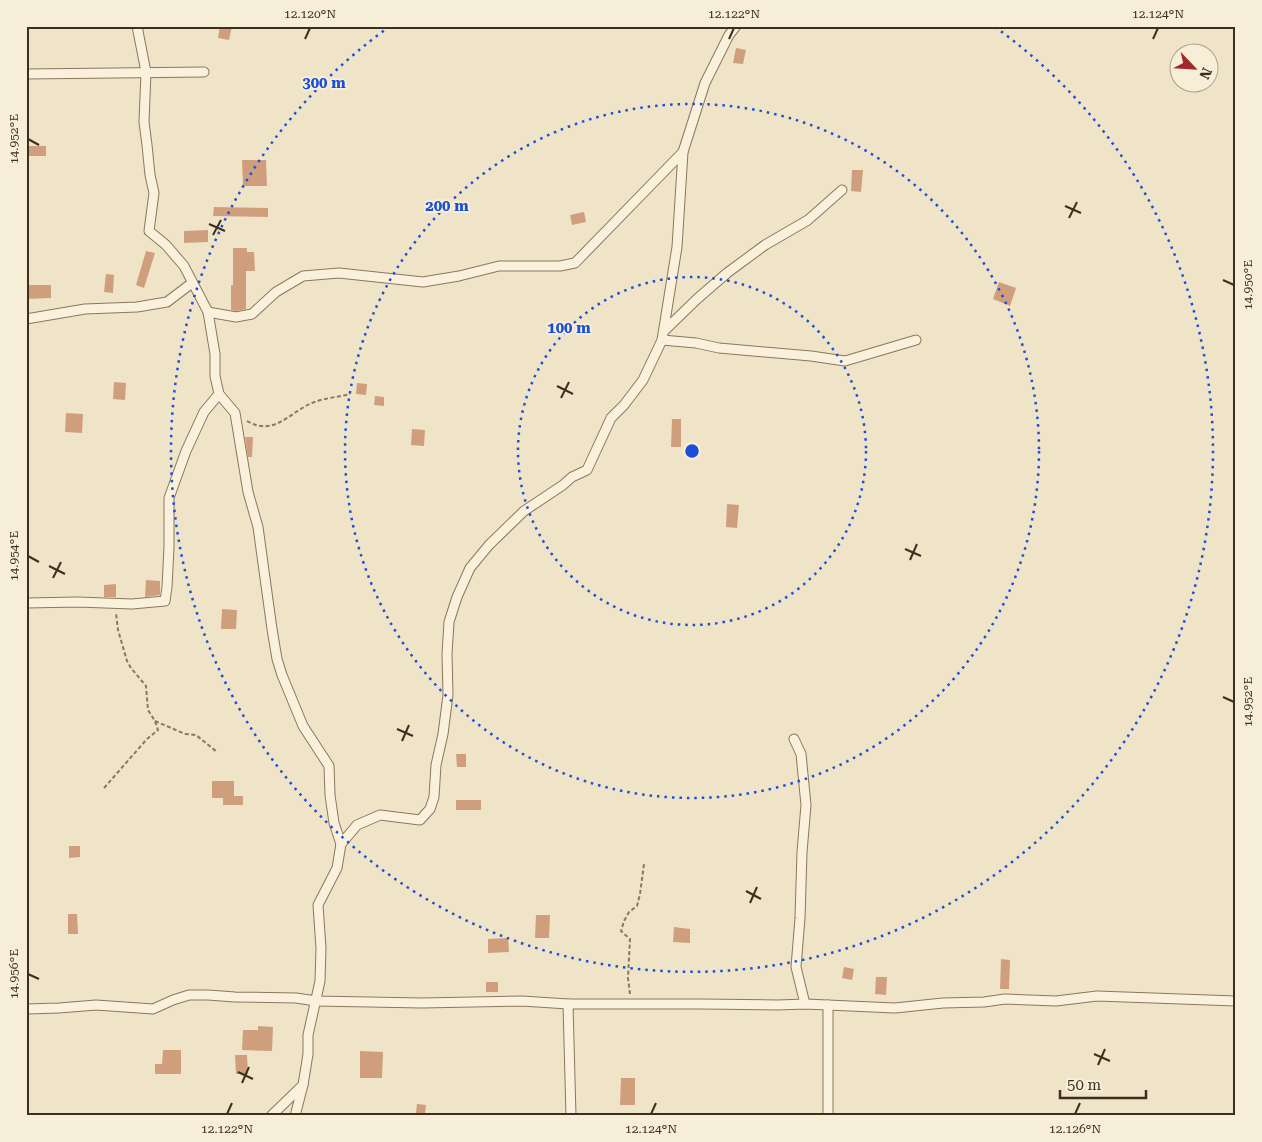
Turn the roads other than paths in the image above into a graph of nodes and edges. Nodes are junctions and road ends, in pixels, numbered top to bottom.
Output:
1 (137, 26) edge
2 (736, 26) edge
3 (146, 72) junction
4 (204, 72) dead end
5 (26, 74) edge
6 (683, 152) junction
7 (842, 190) dead end
8 (192, 283) junction
9 (208, 312) junction
10 (26, 319) edge
11 (663, 335) junction
12 (916, 340) dead end
13 (219, 394) junction
14 (26, 603) edge
15 (794, 739) dead end
16 (341, 844) junction
17 (316, 1001) junction
18 (1236, 1001) edge
19 (568, 1004) junction
20 (805, 1004) junction
21 (828, 1005) junction
22 (26, 1009) edge
23 (303, 1085) junction
24 (271, 1116) edge
25 (295, 1116) edge
26 (571, 1116) edge
27 (828, 1116) edge

1 - 3 street
2 - 6 street
3 - 4 street
3 - 5 street
3 - 8 street
6 - 9 street
6 - 11 street
7 - 11 street
8 - 9 street
8 - 10 street
9 - 13 street
11 - 12 street
11 - 16 street
13 - 14 street
13 - 16 street
15 - 20 street
16 - 17 street
17 - 19 street
17 - 22 street
17 - 23 street
18 - 21 street
19 - 20 street
19 - 26 street
20 - 21 street
21 - 27 street
23 - 24 street
23 - 25 street

